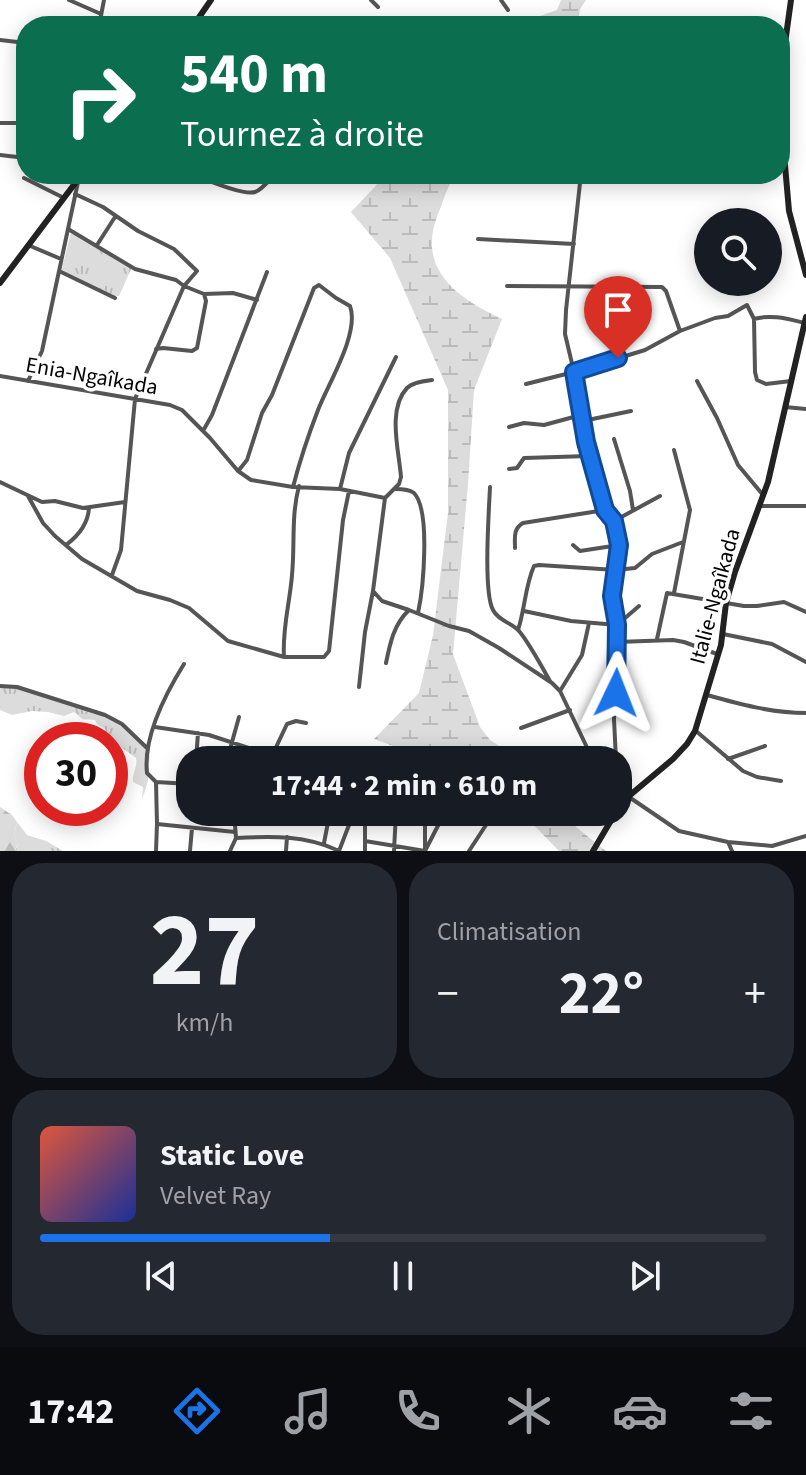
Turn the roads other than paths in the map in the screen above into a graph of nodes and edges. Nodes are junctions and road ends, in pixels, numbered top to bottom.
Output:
1 (69, 0) edge
2 (104, 0) edge
3 (371, 0) edge
4 (501, 0) edge
5 (378, 7) dead end
6 (508, 10) dead end
7 (101, 14) joint
8 (36, 184) edge
9 (75, 184) edge
10 (78, 184) edge
11 (217, 184) edge
12 (265, 184) edge
13 (580, 184) edge
14 (787, 184) edge
15 (75, 194) junction
16 (64, 198) junction
17 (116, 216) junction
18 (68, 229) junction
19 (478, 239) dead end
20 (574, 244) junction
21 (28, 245) junction
22 (97, 245) junction
23 (804, 258) edge
24 (61, 259) junction
25 (59, 271) junction
26 (267, 272) dead end
27 (806, 275) edge
28 (0, 283) edge
29 (184, 286) junction
30 (507, 286) dead end
31 (570, 286) junction
32 (204, 294) junction
33 (115, 298) dead end
34 (257, 300) junction
35 (754, 319) junction
36 (805, 320) edge
37 (680, 331) junction
38 (803, 348) edge
39 (156, 349) junction
40 (396, 357) dead end
41 (574, 372) junction
42 (0, 376) edge
43 (432, 380) dead end
44 (28, 381) junction
45 (697, 381) dead end
46 (791, 381) junction
47 (526, 384) dead end
48 (135, 399) junction
49 (785, 407) junction
50 (806, 409) edge
51 (631, 411) dead end
52 (582, 418) junction
53 (509, 427) dead end
54 (203, 431) junction
55 (614, 439) dead end
56 (674, 450) dead end
57 (590, 456) junction
58 (509, 469) dead end
59 (238, 471) junction
60 (0, 482) edge
61 (296, 486) junction
62 (490, 487) dead end
63 (340, 489) junction
64 (393, 489) junction
65 (349, 491) junction
66 (763, 495) junction
67 (28, 496) junction
68 (660, 496) dead end
69 (385, 498) junction
70 (125, 502) junction
71 (758, 506) junction
72 (806, 506) edge
73 (89, 508) junction
74 (605, 510) junction
75 (633, 510) junction
76 (614, 521) junction
77 (683, 542) junction
78 (66, 545) junction
79 (573, 545) dead end
80 (619, 545) junction
81 (515, 548) dead end
82 (616, 570) junction
83 (112, 575) junction
84 (373, 591) junction
85 (674, 593) junction
86 (726, 603) junction
87 (639, 606) dead end
88 (409, 610) junction
89 (524, 611) junction
90 (805, 611) edge
91 (418, 613) junction
92 (589, 623) junction
93 (617, 625) junction
94 (518, 630) junction
95 (723, 634) junction
96 (657, 639) junction
97 (617, 642) junction
98 (717, 654) junction
99 (284, 657) junction
100 (806, 662) edge
101 (386, 663) dead end
102 (184, 664) dead end
103 (552, 683) junction
104 (0, 686) edge
105 (359, 687) dead end
106 (560, 691) junction
107 (706, 695) junction
108 (570, 710) junction
109 (806, 713) edge
110 (239, 717) dead end
111 (306, 723) dead end
112 (155, 727) junction
113 (521, 728) dead end
114 (695, 731) junction
115 (198, 733) junction
116 (231, 742) junction
117 (197, 746) edge
118 (230, 746) edge
119 (241, 746) edge
120 (276, 746) edge
121 (587, 746) edge
122 (615, 746) edge
123 (765, 746) dead end
124 (147, 748) junction
125 (728, 759) junction
126 (781, 781) dead end
127 (156, 782) junction
128 (176, 783) edge
129 (632, 791) edge
130 (632, 803) edge
131 (157, 824) junction
132 (235, 826) edge
133 (327, 826) edge
134 (349, 826) edge
135 (365, 826) edge
136 (395, 826) edge
137 (425, 826) edge
138 (438, 826) edge
139 (485, 826) edge
140 (608, 826) edge
141 (192, 828) junction
142 (236, 835) junction
143 (806, 836) edge
144 (287, 837) junction
145 (365, 841) junction
146 (728, 842) junction
147 (324, 843) junction
148 (394, 848) edge
149 (772, 848) edge
150 (156, 851) edge
151 (190, 851) edge
152 (230, 851) edge
153 (286, 851) edge
154 (339, 851) edge
155 (365, 851) edge
156 (425, 851) edge
157 (469, 851) edge
158 (593, 851) edge
159 (732, 851) edge

1 - 7 street
2 - 7 street
3 - 5 street
4 - 6 street
8 - 16 street
9 - 16 street
10 - 15 street
11 - 12 street
13 - 20 street
14 - 23 street
15 - 17 street
15 - 18 street
16 - 21 street
17 - 22 street
17 - 29 street
18 - 22 street
18 - 24 street
19 - 20 street
20 - 31 street
21 - 24 street
21 - 28 street
22 - 29 street
23 - 27 street
24 - 25 street
25 - 33 street
25 - 44 street
26 - 34 street
29 - 32 street
29 - 39 street
30 - 31 street
31 - 37 street
31 - 41 street
32 - 34 street
32 - 39 street
34 - 54 street
35 - 36 street
35 - 37 street
35 - 46 street
36 - 38 street, Italie-Ngaîkada
37 - 41 street
38 - 46 street, Italie-Ngaîkada
39 - 48 street
40 - 63 street
41 - 47 street
41 - 52 street
42 - 44 street, Enia-Ngaîkada
43 - 64 street
44 - 48 street, Enia-Ngaîkada
45 - 66 street
46 - 49 street, Italie-Ngaîkada
48 - 54 street, Enia-Ngaîkada
48 - 70 street
49 - 50 street
49 - 66 street, Italie-Ngaîkada
51 - 52 street
52 - 53 street
52 - 57 street
54 - 59 street, Enia-Ngaîkada
55 - 75 street
56 - 77 street
57 - 58 street
57 - 74 street
59 - 61 street, Enia-Ngaîkada
59 - 61 street
60 - 67 street
61 - 63 street, Enia-Ngaîkada
61 - 99 street
62 - 94 street
63 - 65 street, Enia-Ngaîkada
64 - 69 street
64 - 91 street
65 - 69 street, Enia-Ngaîkada
65 - 99 street
66 - 71 street, Italie-Ngaîkada
67 - 73 street
67 - 78 street
68 - 75 street
69 - 84 street
70 - 73 street
70 - 83 street
71 - 72 street
71 - 86 street, Italie-Ngaîkada
73 - 78 street
74 - 76 street
74 - 81 street
75 - 76 street
76 - 80 street
77 - 82 street
77 - 85 street
78 - 83 street
79 - 80 street
80 - 82 street
82 - 89 street
82 - 93 street
83 - 99 street
84 - 88 street
84 - 105 street
85 - 86 street
85 - 96 street
86 - 90 street
86 - 95 street, Italie-Ngaîkada
87 - 93 street
88 - 91 street
88 - 101 street
89 - 92 street
89 - 94 street
91 - 103 street
92 - 93 street
92 - 106 street
93 - 97 street
94 - 103 street
95 - 98 street, Italie-Ngaîkada
95 - 100 street
96 - 97 street
96 - 98 street
97 - 122 street
98 - 107 street, Italie-Ngaîkada
102 - 112 street
103 - 106 street
104 - 124 street
106 - 108 street
107 - 109 street
107 - 114 street, Italie-Ngaîkada
108 - 113 street
108 - 121 street
110 - 116 street
111 - 120 street
112 - 115 street
112 - 124 street
114 - 125 street
114 - 129 street, Italie-Ngaîkada
115 - 116 street
115 - 117 street
116 - 118 street
116 - 119 street
123 - 125 street
124 - 127 street
125 - 126 street
127 - 128 street
127 - 131 street
130 - 146 street
131 - 141 street
131 - 150 street
132 - 142 street
133 - 147 street
134 - 154 street
135 - 145 street
136 - 148 street
137 - 156 street
138 - 156 street
139 - 157 street
140 - 158 street, Italie-Ngaîkada
141 - 142 street
141 - 151 street
142 - 144 street
142 - 152 street
143 - 149 street
144 - 147 street
144 - 153 street
145 - 148 street
145 - 155 street
146 - 149 street
146 - 159 street
147 - 154 street
148 - 156 street

